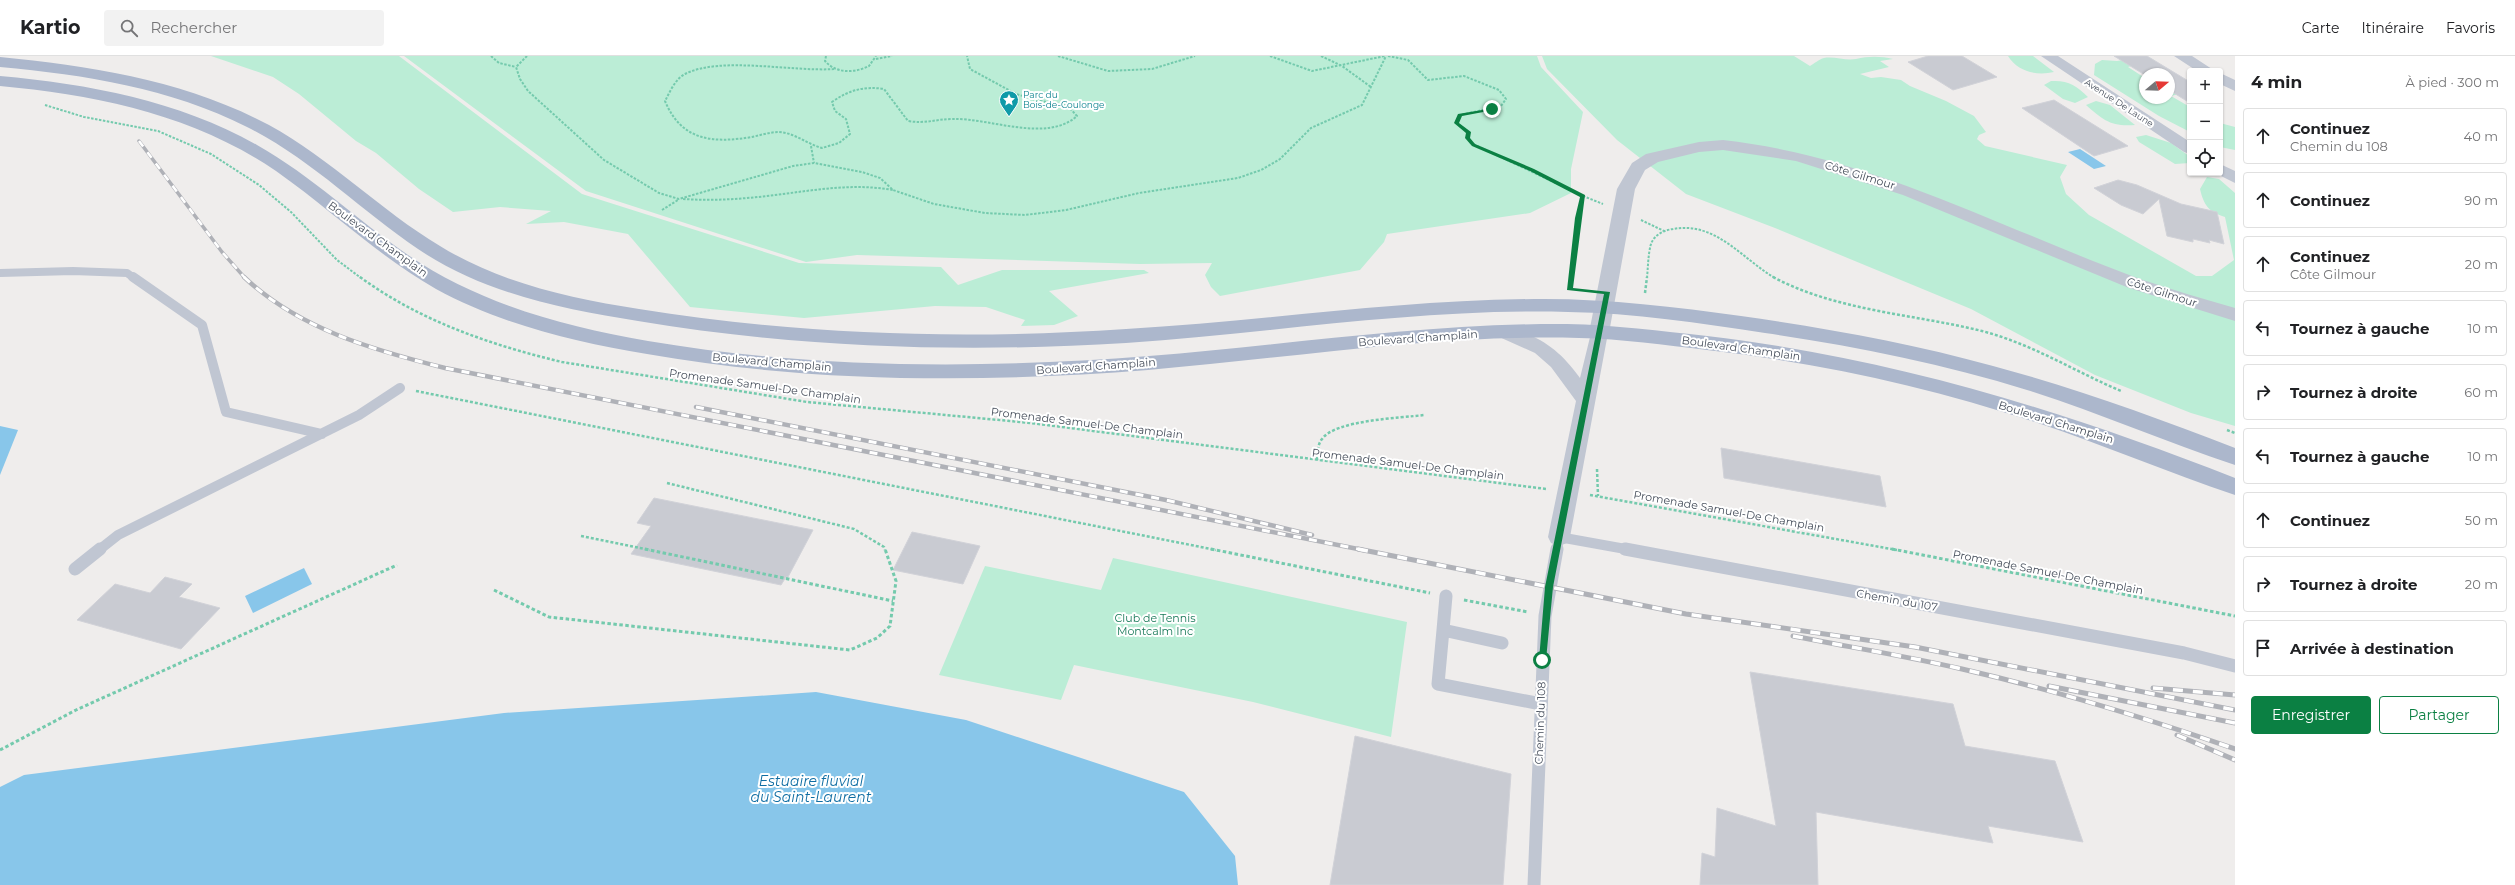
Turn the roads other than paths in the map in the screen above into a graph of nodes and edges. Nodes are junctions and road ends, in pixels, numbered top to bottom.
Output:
1 (2048, 56) edge
2 (2181, 56) edge
3 (0, 62) edge
4 (2203, 68) edge
5 (2223, 80) edge
6 (0, 81) edge
7 (2235, 86) edge
8 (2187, 147) edge
9 (2223, 171) edge
10 (2235, 178) edge
11 (0, 274) edge
12 (1606, 299) junction
13 (2235, 315) edge
14 (1504, 332) junction
15 (1598, 333) junction
16 (400, 388) road end
17 (1585, 399) junction
18 (322, 434) junction
19 (2235, 457) edge
20 (2235, 487) edge
21 (1559, 537) junction
22 (75, 569) dead end
23 (1446, 596) road end
24 (1443, 630) junction
25 (1502, 642) dead end
26 (2235, 666) edge
27 (1541, 704) junction
28 (1534, 885) edge

1 - 8 street, Avenue De Laune
2 - 4 street
3 - 12 main road, Boulevard Champlain
5 - 7 street
6 - 14 main road, Boulevard Champlain
9 - 10 street
11 - 18 lane
12 - 13 street, Côte Gilmour
12 - 15 street, Côte Gilmour
12 - 19 main road, Boulevard Champlain
14 - 15 main road, Boulevard Champlain
14 - 17 street
15 - 17 street
15 - 20 main road, Boulevard Champlain
16 - 18 lane
17 - 21 street
18 - 22 lane
21 - 26 lane, Chemin du 107
21 - 27 lane, Chemin du 108
23 - 24 lane
24 - 25 lane
24 - 27 lane
27 - 28 lane, Chemin du 108

